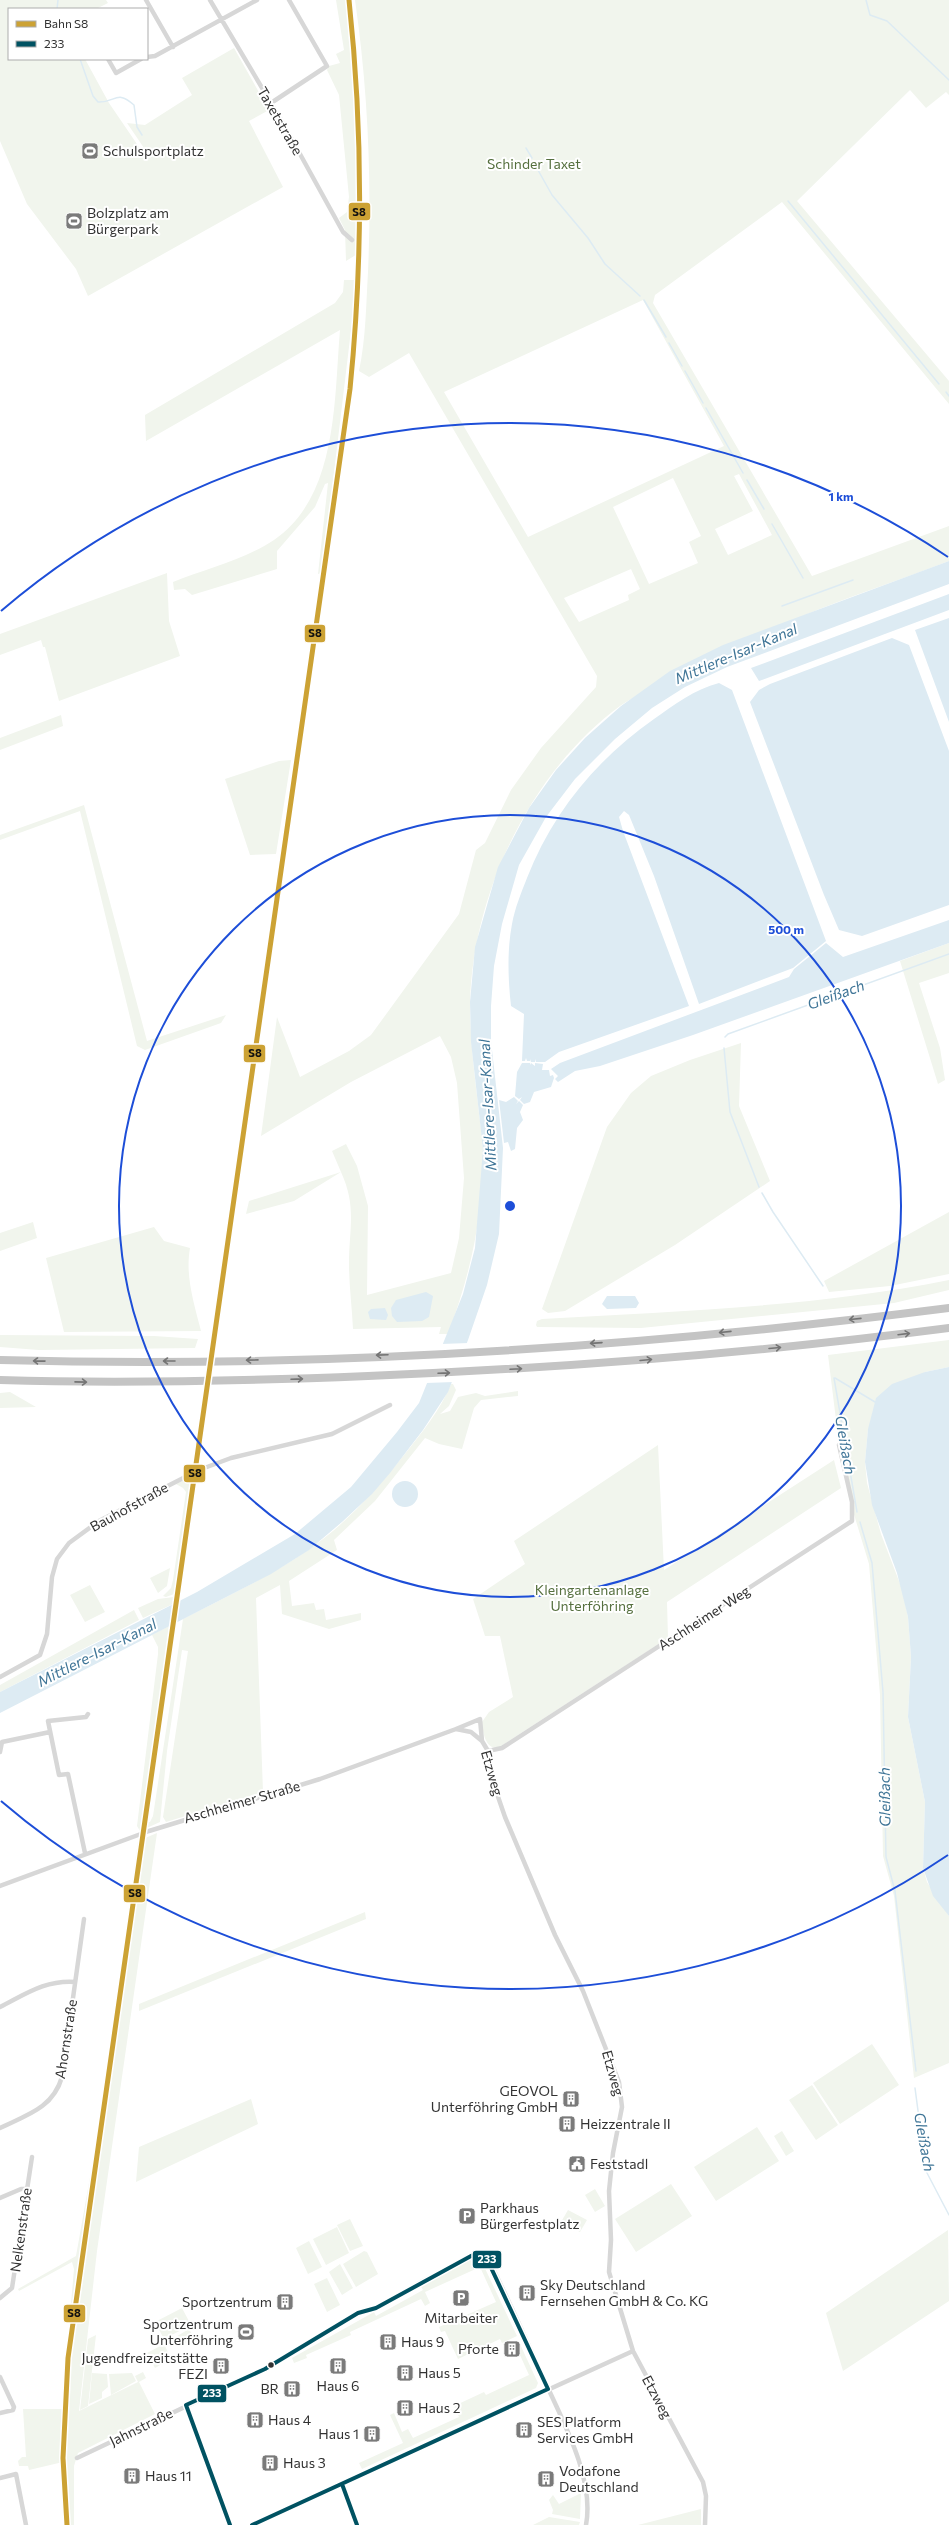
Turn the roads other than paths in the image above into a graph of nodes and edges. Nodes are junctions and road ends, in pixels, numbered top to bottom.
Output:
1 (146, 0) edge
2 (210, 0) edge
3 (257, 0) edge
4 (289, 0) edge
5 (220, 20) junction
6 (173, 47) junction
7 (148, 57) edge
8 (109, 60) edge
9 (140, 60) edge
10 (271, 102) junction
11 (352, 240) dead end
12 (949, 1308) edge
13 (949, 1328) edge
14 (0, 1360) edge
15 (0, 1380) edge
16 (390, 1405) dead end
17 (839, 1445) dead end
18 (0, 1677) edge
19 (88, 1714) dead end
20 (480, 1719) joint
21 (456, 1729) junction
22 (50, 1732) junction
23 (482, 1741) junction
24 (488, 1751) junction
25 (0, 1752) edge
26 (85, 1853) junction
27 (0, 1886) edge
28 (84, 1919) dead end
29 (75, 1982) junction
30 (0, 2007) edge
31 (0, 2128) edge
32 (32, 2157) dead end
33 (27, 2189) junction
34 (0, 2198) edge
35 (0, 2298) edge
36 (633, 2351) junction
37 (0, 2377) edge
38 (548, 2389) junction
39 (186, 2405) junction
40 (0, 2413) edge
41 (77, 2458) dead end
42 (0, 2478) edge
43 (342, 2484) junction
44 (26, 2525) edge
45 (230, 2525) edge
46 (252, 2525) edge
47 (357, 2525) edge
48 (586, 2525) edge
49 (705, 2525) edge

1 - 6 street
2 - 5 street, Taxetstraße
3 - 5 street
4 - 10 street
5 - 6 street
5 - 10 street, Taxetstraße
6 - 7 street
8 - 9 street
10 - 11 street, Taxetstraße
12 -> 14 highway
15 -> 13 highway
16 - 18 street, Bauhofstraße
17 - 24 street, Aschheimer Weg
19 - 22 street
20 - 21 street, Aschheimer Straße
20 - 23 street, Etzweg
21 - 23 street
21 - 26 street, Aschheimer Straße
22 - 25 street
22 - 26 street
23 - 24 street, Etzweg
24 - 36 street, Etzweg
26 - 27 street, Aschheimer Straße
28 - 29 street, Ahornstraße
29 - 30 street
29 - 31 street, Ahornstraße
32 - 33 street, Nelkenstraße
33 - 34 street
33 - 35 street, Nelkenstraße
36 - 38 street
36 - 49 street, Etzweg
37 - 40 street
38 - 39 street, Jahnstraße
38 - 43 street
38 - 48 street
39 - 41 street, Jahnstraße
39 - 45 street
42 - 44 street
43 - 46 street
43 - 47 street

